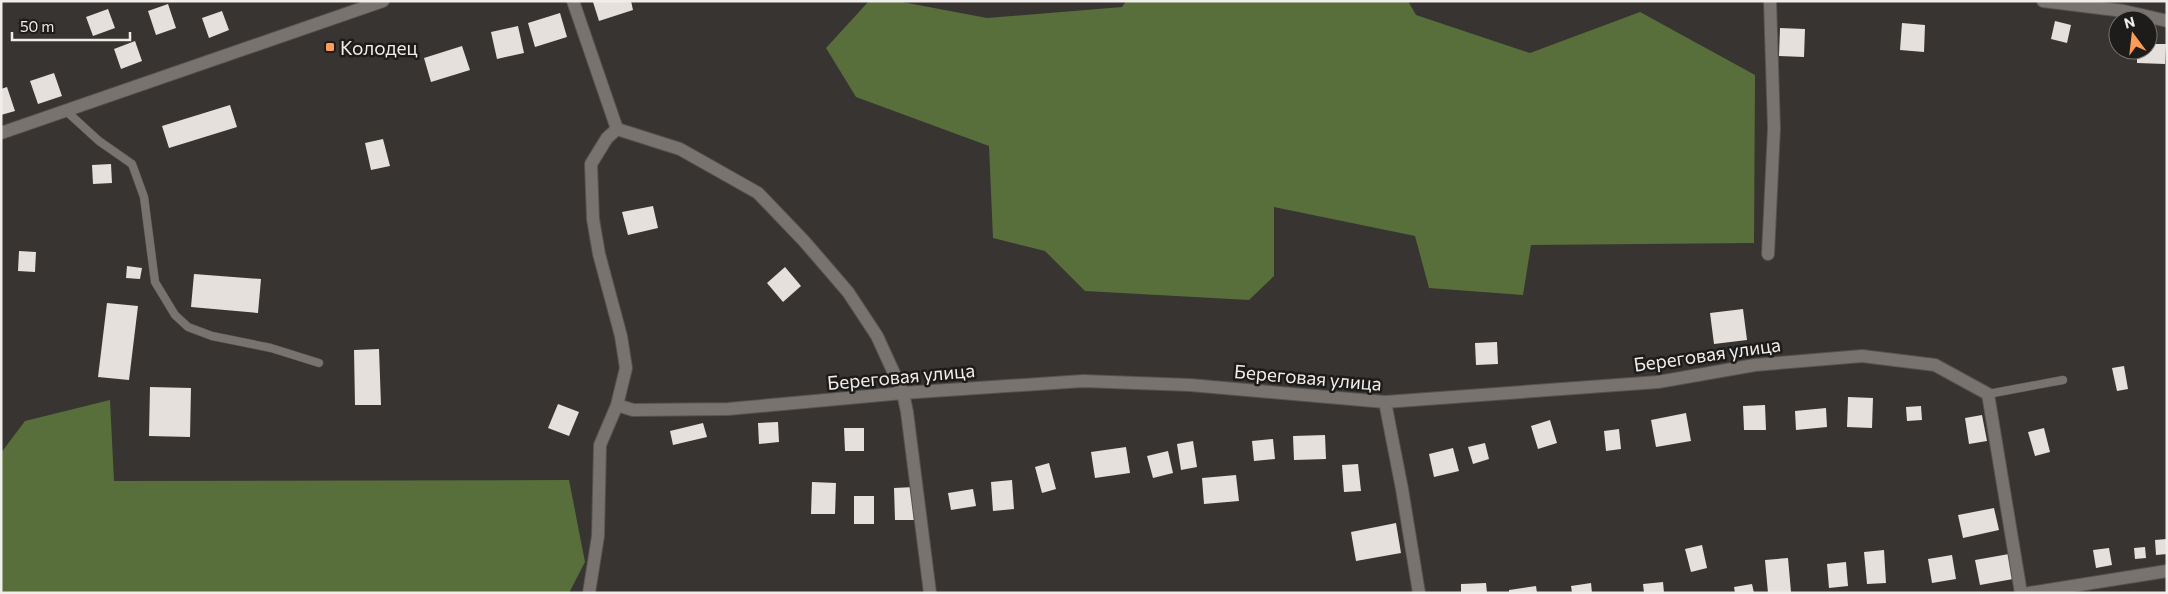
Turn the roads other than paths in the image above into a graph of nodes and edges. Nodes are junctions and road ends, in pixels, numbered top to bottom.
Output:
1 (383, 1) edge
2 (573, 1) edge
3 (1770, 1) edge
4 (2042, 1) edge
5 (2167, 21) edge
6 (65, 110) junction
7 (617, 129) junction
8 (1, 133) edge
9 (1768, 254) dead end
10 (319, 363) dead end
11 (2063, 380) dead end
12 (903, 393) junction
13 (1988, 394) junction
14 (1385, 402) junction
15 (617, 405) junction
16 (2167, 571) edge
17 (2037, 592) edge
18 (589, 593) edge
19 (930, 593) edge
20 (1419, 593) edge
21 (2021, 593) edge
22 (2029, 593) edge

1 - 6 street
2 - 7 street
3 - 9 street
4 - 5 street
6 - 8 street
6 - 10 lane
7 - 12 street
7 - 15 street
11 - 13 lane
12 - 14 street, Береговая улица
12 - 15 street, Береговая улица
12 - 19 street
13 - 14 street, Береговая улица
13 - 21 street
14 - 20 street
15 - 18 street
16 - 17 street
17 - 22 street

